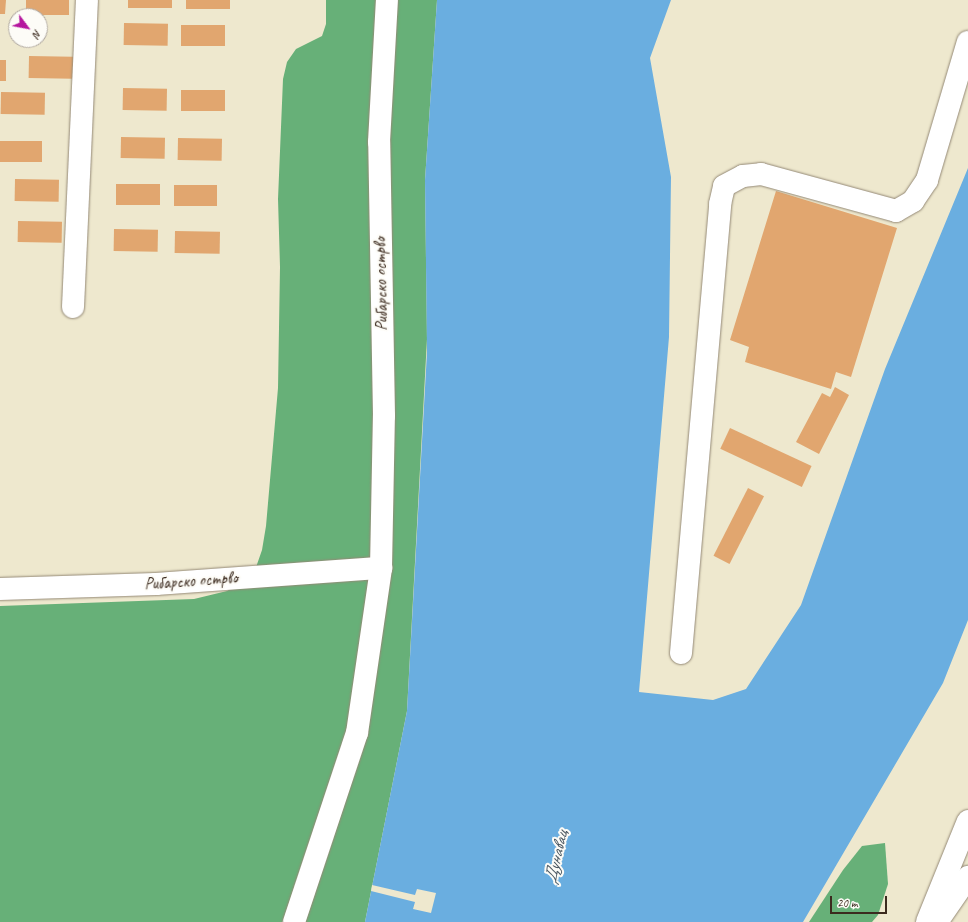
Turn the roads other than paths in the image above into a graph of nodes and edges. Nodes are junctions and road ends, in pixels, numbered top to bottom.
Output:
1 (86, 0) edge
2 (387, 0) edge
3 (968, 42) edge
4 (73, 307) dead end
5 (381, 568) junction
6 (0, 590) edge
7 (681, 654) dead end
8 (968, 822) edge
9 (968, 877) edge
10 (294, 922) edge
11 (927, 922) edge
12 (937, 922) edge

1 - 4 street
2 - 5 street, Рибарско острво
3 - 7 street
5 - 6 street, Рибарско острво
5 - 10 street, Рибарско острво
8 - 11 street
9 - 12 street

